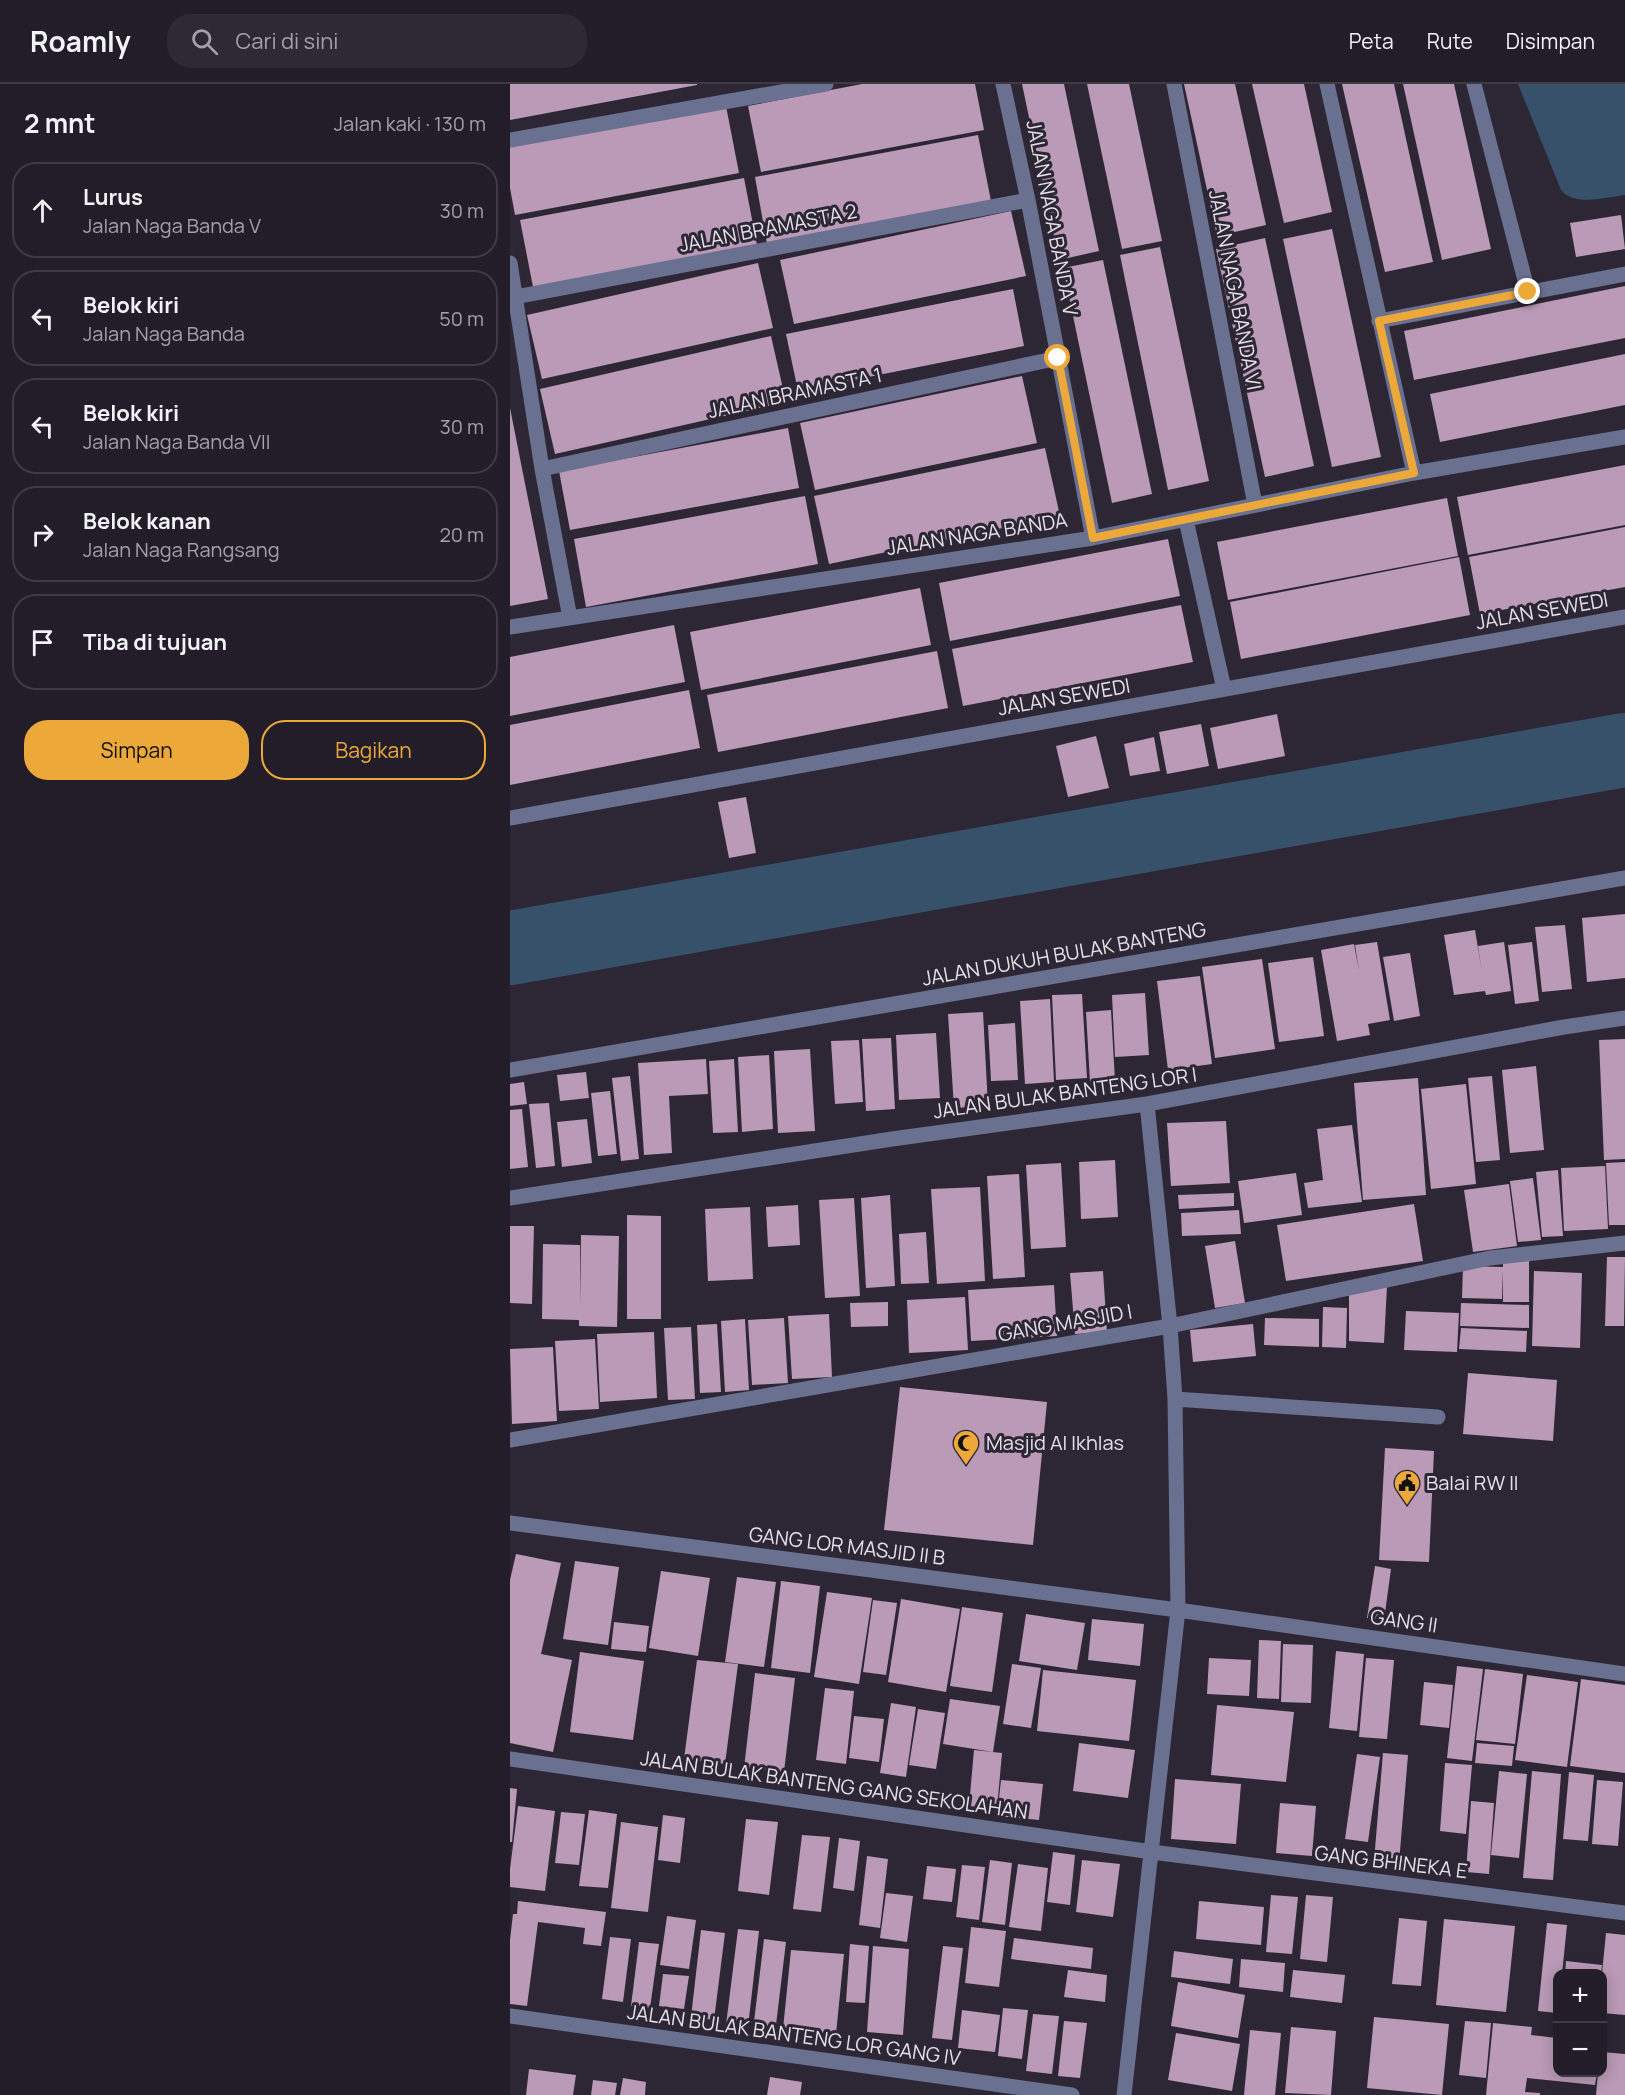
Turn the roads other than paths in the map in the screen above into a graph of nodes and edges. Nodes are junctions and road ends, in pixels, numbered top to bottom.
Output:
1 (826, 84) edge
2 (1003, 84) edge
3 (1174, 84) edge
4 (1327, 84) edge
5 (1474, 84) edge
6 (510, 140) edge
7 (1028, 200) junction
8 (510, 263) edge
9 (1625, 274) edge
10 (1528, 292) junction
11 (515, 297) junction
12 (1379, 321) junction
13 (1058, 358) junction
14 (1625, 437) edge
15 (542, 469) junction
16 (1414, 473) junction
17 (1255, 505) junction
18 (1186, 520) junction
19 (1093, 538) junction
20 (1625, 617) edge
21 (570, 618) junction
22 (510, 627) edge
23 (1224, 689) junction
24 (510, 818) edge
25 (1625, 878) edge
26 (1625, 1018) edge
27 (510, 1070) edge
28 (1147, 1104) junction
29 (510, 1198) edge
30 (1625, 1243) edge
31 (1170, 1326) junction
32 (1175, 1399) junction
33 (1438, 1417) dead end
34 (510, 1440) edge
35 (510, 1523) edge
36 (1178, 1610) junction
37 (1625, 1674) edge
38 (510, 1759) edge
39 (1152, 1852) junction
40 (1625, 1913) edge
41 (510, 2016) edge
42 (1072, 2095) edge
43 (1124, 2095) edge

1 - 6 street
2 - 7 street, JALAN NAGA BANDA V
3 - 17 street, JALAN NAGA BANDA VI
4 - 12 street
5 - 10 street
7 - 11 street, JALAN BRAMASTA 2
7 - 13 street, JALAN NAGA BANDA V
8 - 11 street
9 - 10 street
10 - 12 street
11 - 15 street
12 - 16 street
13 - 15 street, JALAN BRAMASTA 1
13 - 19 street, JALAN NAGA BANDA V
14 - 16 street, JALAN NAGA BANDA
15 - 21 street
16 - 17 street, JALAN NAGA BANDA
17 - 18 street, JALAN NAGA BANDA
18 - 19 street, JALAN NAGA BANDA
18 - 23 street
19 - 21 street, JALAN NAGA BANDA
20 - 23 street, JALAN SEWEDI
21 - 22 street, JALAN NAGA BANDA
23 - 24 street, JALAN SEWEDI
25 - 27 street, JALAN DUKUH BULAK BANTENG
26 - 28 street, JALAN BULAK BANTENG LOR I
28 - 29 street, JALAN BULAK BANTENG LOR I
28 - 31 street
30 - 31 street, GANG MASJID I
31 - 32 street
31 - 34 street, GANG MASJID I
32 - 33 street
32 - 36 street
35 - 36 street, GANG LOR MASJID II B
36 - 37 street, GANG II
36 - 39 street
38 - 39 street, JALAN BULAK BANTENG GANG SEKOLAHAN
39 - 40 street, GANG BHINEKA E
39 - 43 street
41 - 42 street, JALAN BULAK BANTENG LOR GANG IV

